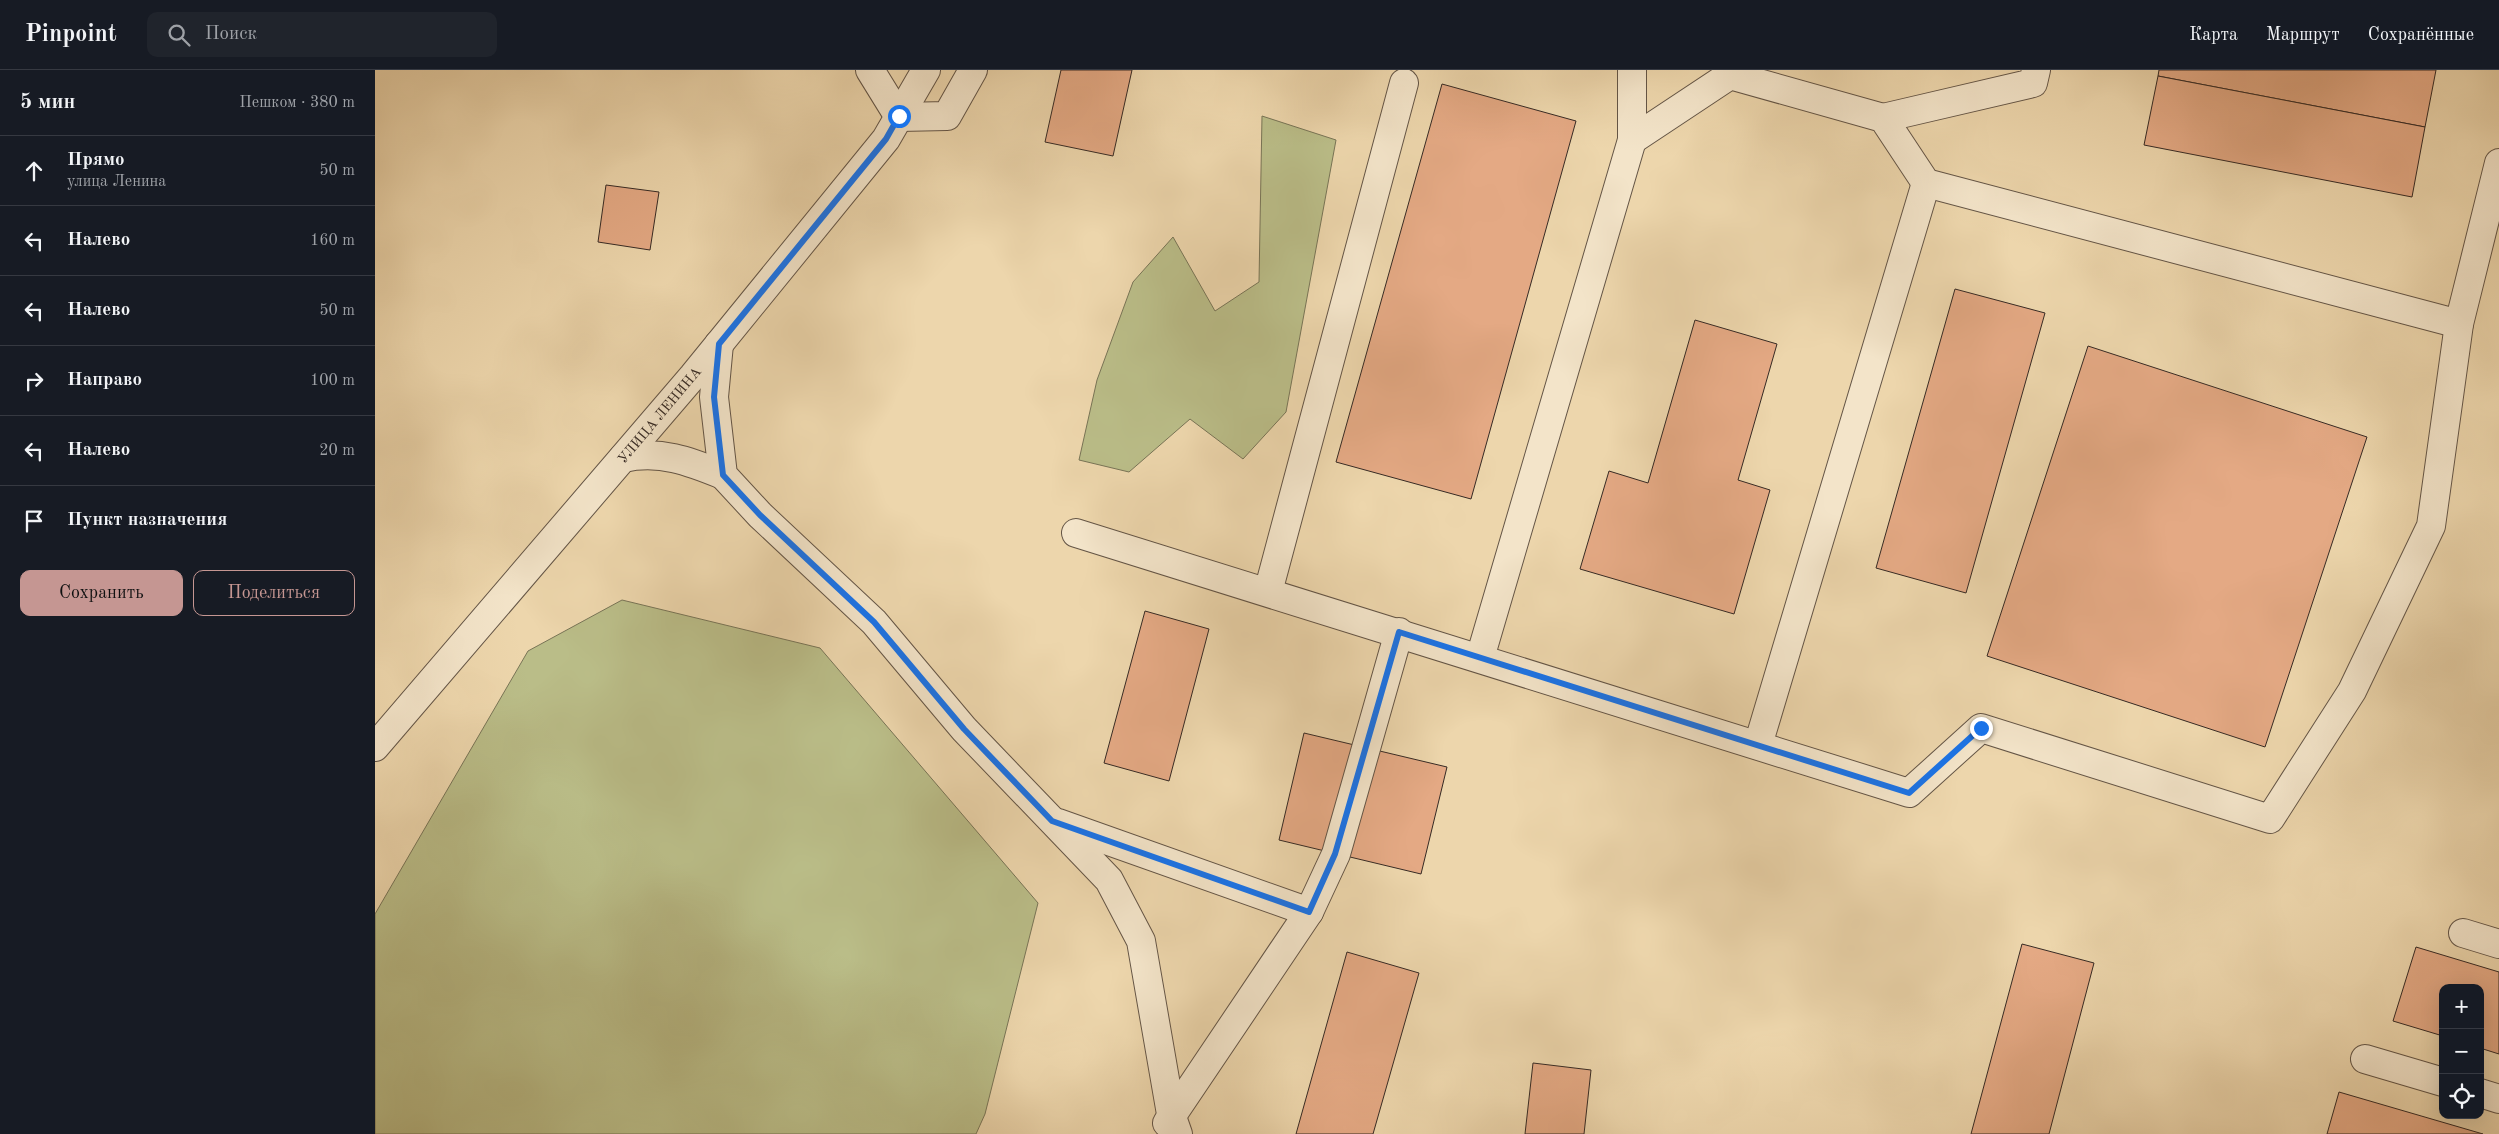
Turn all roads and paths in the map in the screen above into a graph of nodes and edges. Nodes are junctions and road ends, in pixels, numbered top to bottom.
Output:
1 (870, 70) edge
2 (926, 70) edge
3 (973, 70) edge
4 (1632, 70) edge
5 (2036, 70) edge
6 (1404, 83) dead end
7 (899, 116) junction
8 (1883, 118) junction
9 (1632, 140) junction
10 (2499, 163) edge
11 (1926, 183) junction
12 (2459, 324) junction
13 (719, 344) junction
14 (623, 458) junction
15 (723, 475) junction
16 (1076, 532) dead end
17 (1268, 592) junction
18 (1399, 632) junction
19 (1480, 658) junction
20 (1758, 745) junction
21 (375, 746) edge
22 (1052, 821) junction
23 (1309, 912) junction
24 (2463, 933) dead end
25 (2499, 944) edge
26 (2365, 1058) dead end
27 (2439, 1081) edge
28 (2484, 1094) edge
29 (2499, 1099) edge
30 (1171, 1128) edge

1 - 7 street
2 - 7 street, УЛИЦА ЛЕНИНА
3 - 7 street
4 - 9 street
5 - 8 street
6 - 17 street
7 - 13 street, УЛИЦА ЛЕНИНА
8 - 9 street
8 - 11 street
9 - 19 street
10 - 12 street
11 - 12 street
11 - 20 street
12 - 20 street
13 - 14 street, УЛИЦА ЛЕНИНА
13 - 15 street
14 - 15 street
14 - 21 street, УЛИЦА ЛЕНИНА
15 - 22 street
16 - 17 street
17 - 18 street
18 - 19 street
18 - 23 street
19 - 20 street
22 - 23 street
22 - 30 street
23 - 30 street
24 - 25 street
26 - 27 street
28 - 29 street

